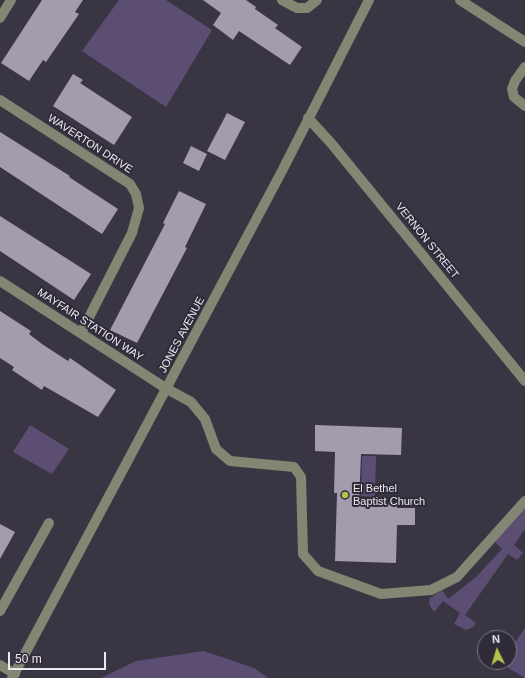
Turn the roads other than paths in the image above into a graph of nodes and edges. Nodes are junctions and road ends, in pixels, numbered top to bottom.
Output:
1 (12, 0) edge
2 (282, 0) edge
3 (317, 0) edge
4 (369, 0) edge
5 (460, 0) edge
6 (0, 18) edge
7 (525, 42) edge
8 (525, 67) edge
9 (0, 100) edge
10 (525, 106) edge
11 (308, 118) junction
12 (0, 281) edge
13 (81, 333) junction
14 (525, 381) edge
15 (167, 389) junction
16 (525, 501) edge
17 (49, 523) dead end
18 (0, 611) edge
19 (0, 665) edge
20 (14, 676) edge

1 - 6 street
2 - 3 street
4 - 11 street, JONES AVENUE
5 - 7 street
8 - 10 street
9 - 13 street, WAVERTON DRIVE
11 - 14 street, VERNON STREET
11 - 15 street, JONES AVENUE
12 - 13 street, MAYFAIR STATION WAY
13 - 15 street, MAYFAIR STATION WAY
15 - 16 street, MAYFAIR STATION WAY
15 - 20 street, JONES AVENUE
17 - 18 street
19 - 20 street

